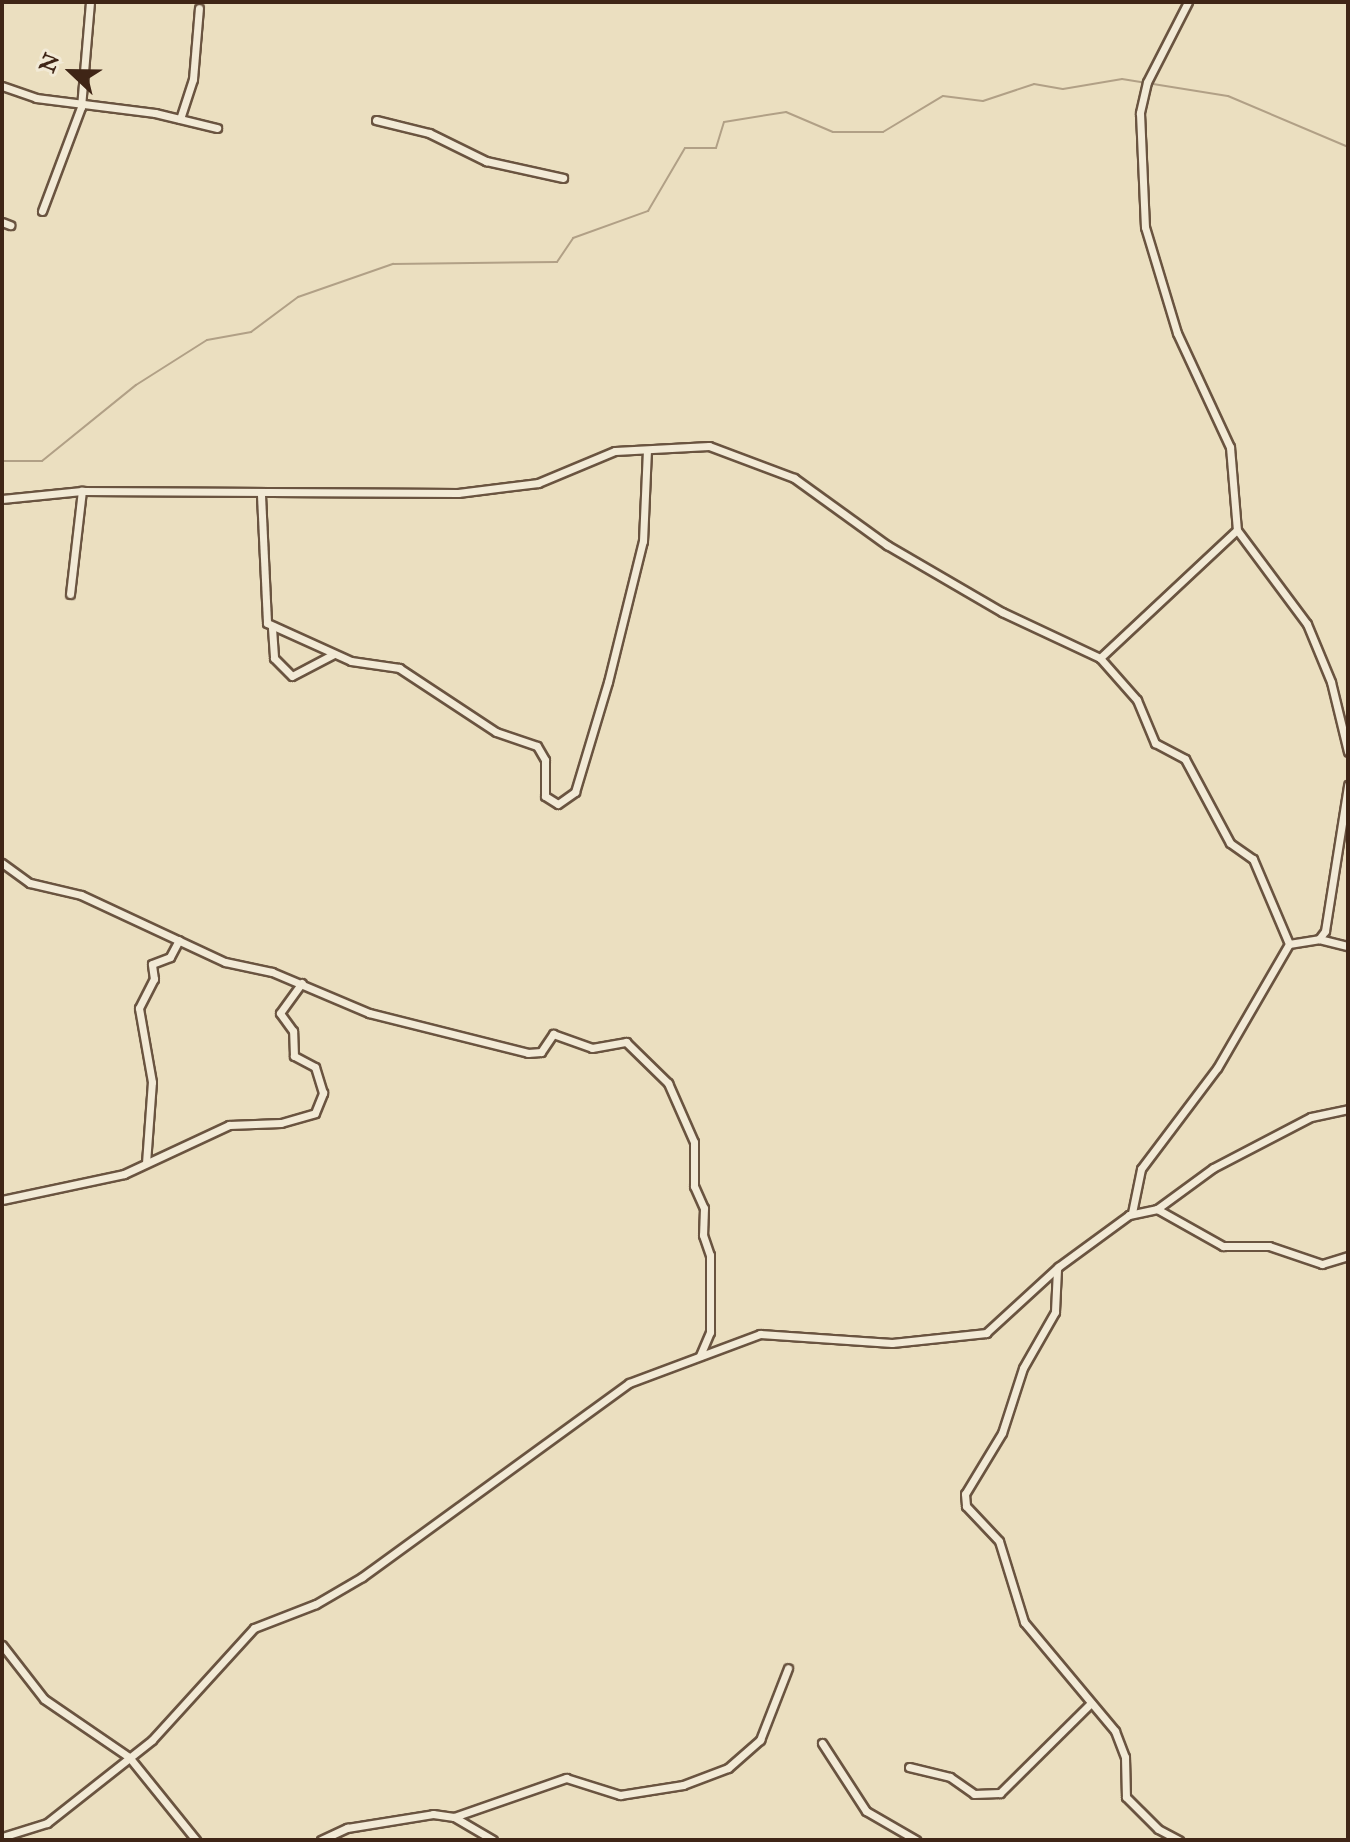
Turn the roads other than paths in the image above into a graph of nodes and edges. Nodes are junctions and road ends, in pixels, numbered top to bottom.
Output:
1 (90, 2) edge
2 (1188, 2) edge
3 (199, 8) dead end
4 (2, 86) edge
5 (81, 107) junction
6 (180, 119) junction
7 (376, 120) dead end
8 (217, 128) dead end
9 (563, 178) dead end
10 (42, 211) dead end
11 (647, 450) junction
12 (82, 491) junction
13 (261, 495) junction
14 (2, 499) edge
15 (1237, 530) junction
16 (70, 594) dead end
17 (272, 628) junction
18 (334, 654) junction
19 (1100, 658) junction
20 (1347, 732) edge
21 (1348, 752) edge
22 (1348, 785) edge
23 (2, 863) edge
24 (1319, 939) junction
25 (179, 940) junction
26 (1289, 944) junction
27 (1348, 946) edge
28 (302, 983) junction
29 (1348, 1109) edge
30 (146, 1163) junction
31 (2, 1200) edge
32 (1157, 1209) junction
33 (1132, 1213) junction
34 (1348, 1256) edge
35 (1058, 1267) junction
36 (700, 1356) junction
37 (2, 1645) edge
38 (788, 1668) dead end
39 (1091, 1703) junction
40 (822, 1743) dead end
41 (129, 1757) junction
42 (909, 1767) dead end
43 (454, 1817) junction
44 (1158, 1829) junction
45 (2, 1837) edge
46 (196, 1840) edge
47 (321, 1840) edge
48 (493, 1840) edge
49 (916, 1840) edge
50 (1156, 1840) edge
51 (1179, 1840) edge

1 - 5 street
2 - 15 street
3 - 6 street
4 - 5 street
5 - 6 street
5 - 10 street
6 - 8 street
7 - 9 street
11 - 13 street
11 - 18 street
11 - 19 street
12 - 13 street
12 - 14 street
12 - 16 street
13 - 17 street
15 - 19 street
15 - 20 street
17 - 18 street
17 - 18 street
19 - 26 street
20 - 21 street
22 - 24 street
23 - 25 street
24 - 26 street
24 - 27 street
25 - 28 street
25 - 30 street
26 - 33 street
28 - 30 street
28 - 36 street
29 - 32 street
30 - 31 street
32 - 33 street
32 - 34 street
33 - 35 street
35 - 36 street
35 - 39 street
36 - 41 street
37 - 41 street
38 - 43 street
39 - 42 street
39 - 44 street
40 - 49 street
41 - 45 street
41 - 46 street
43 - 47 street
43 - 48 street
44 - 50 street
44 - 51 street

